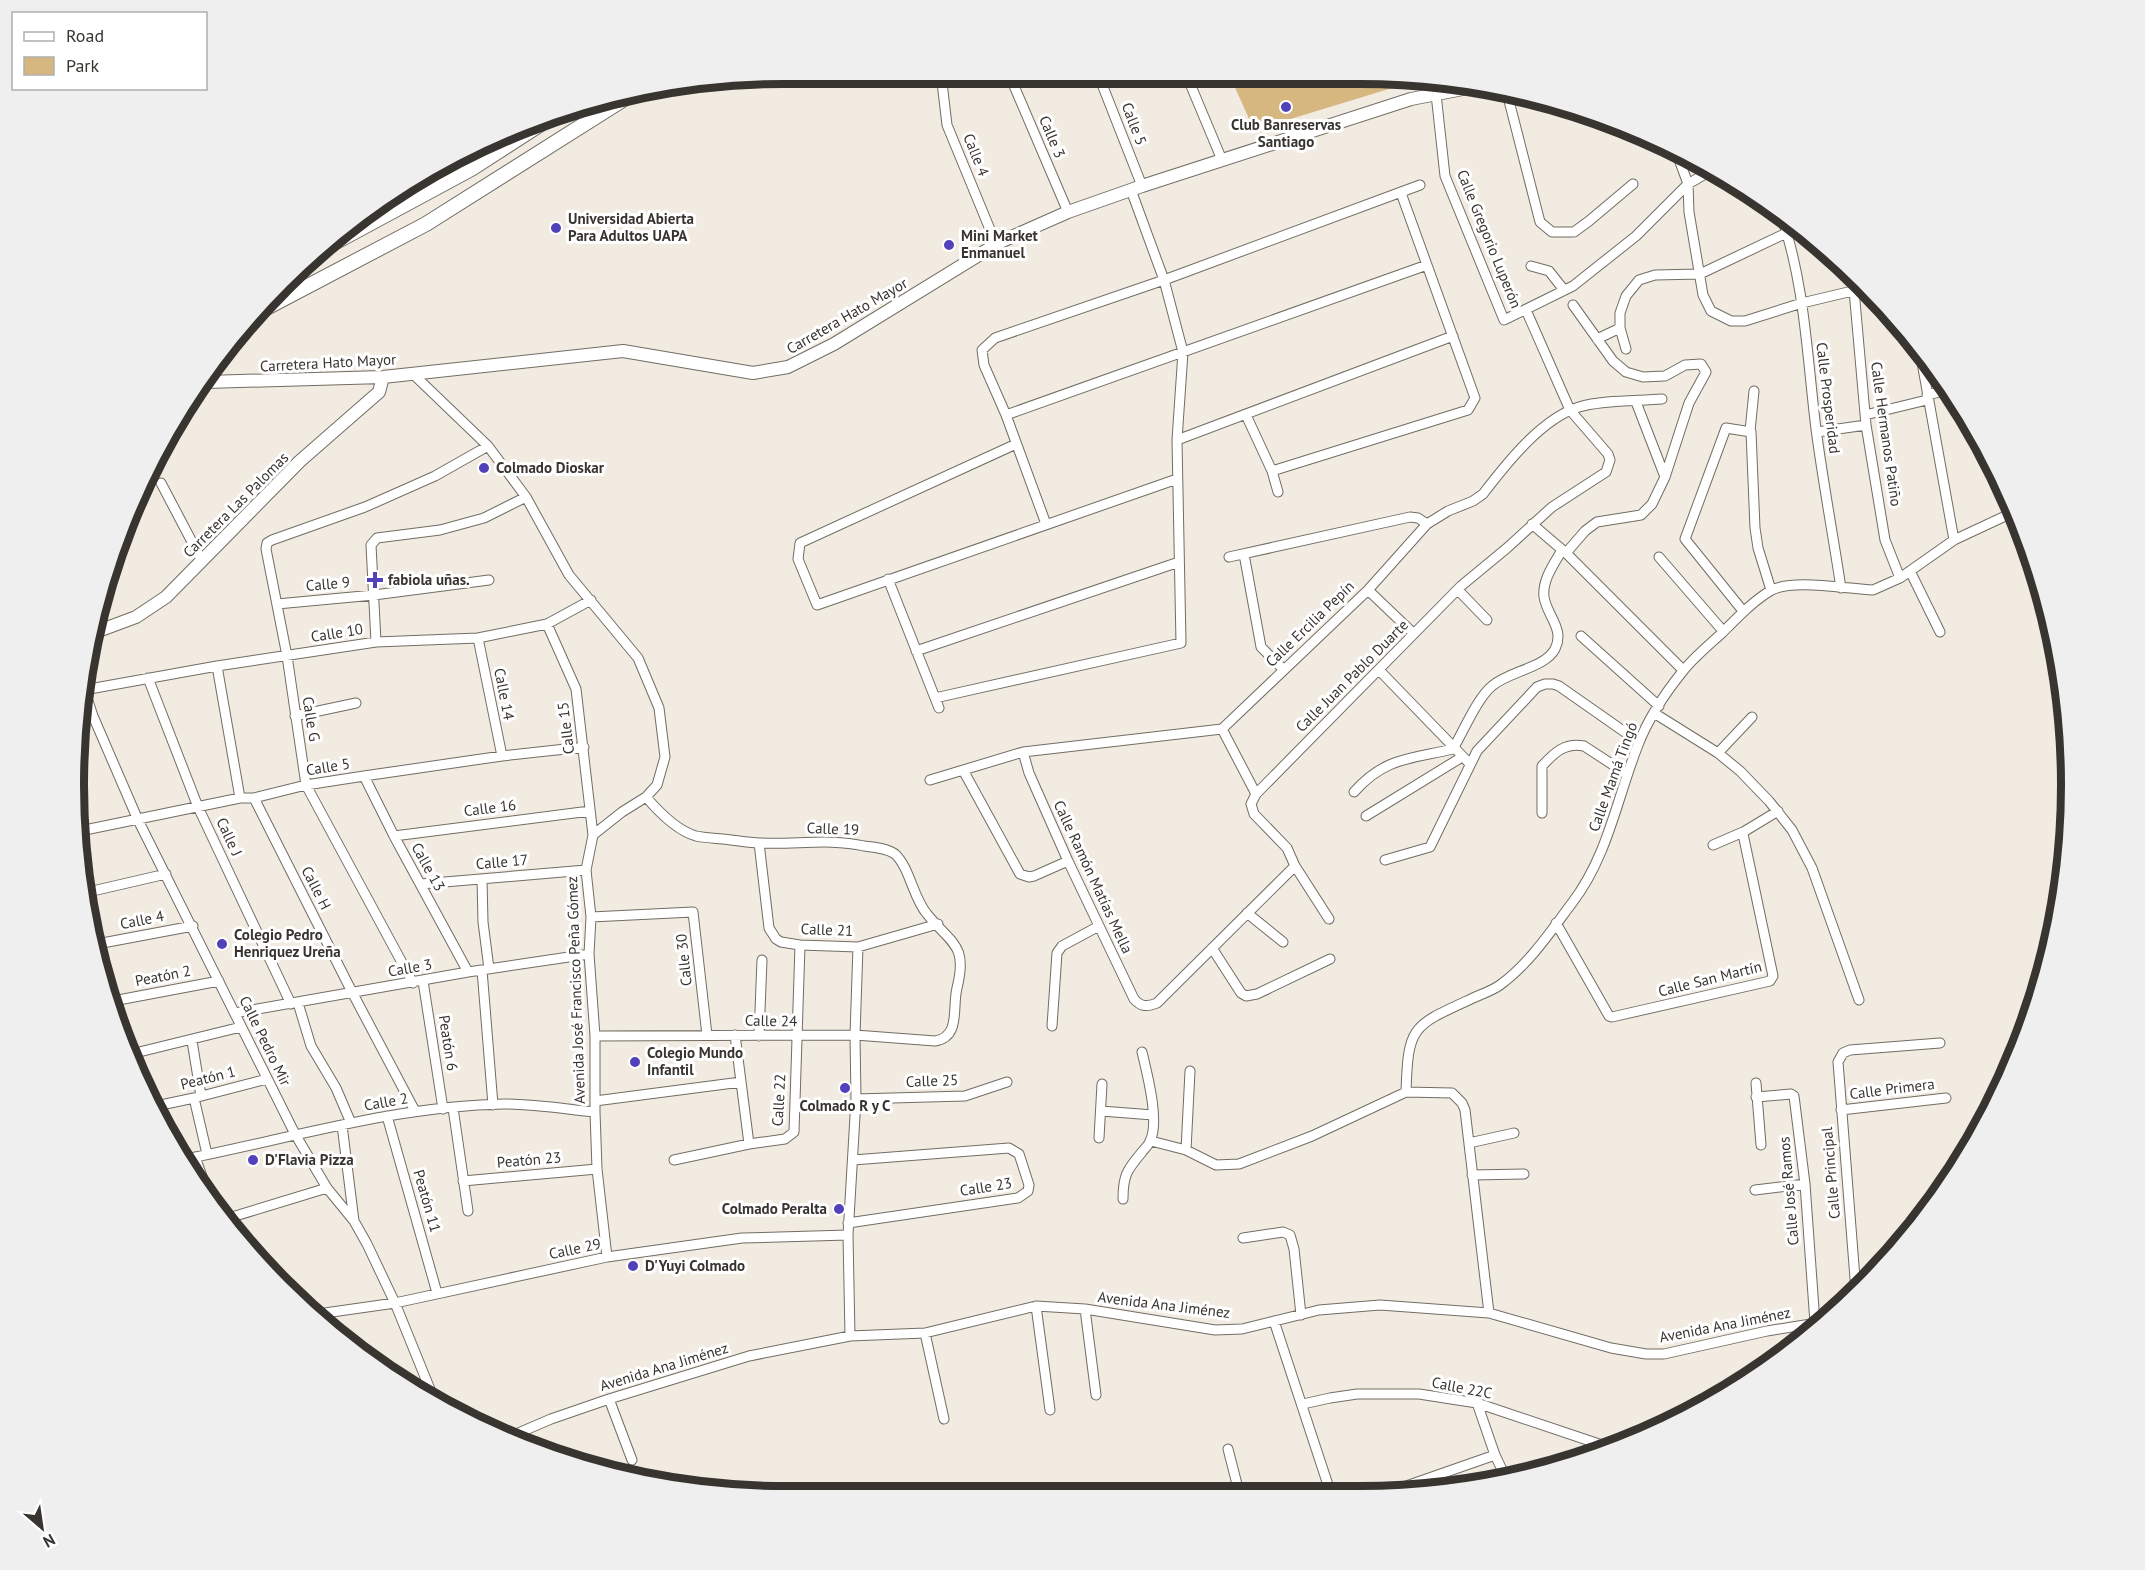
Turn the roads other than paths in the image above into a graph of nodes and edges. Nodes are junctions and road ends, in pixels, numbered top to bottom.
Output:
1 (942, 84) edge
2 (1013, 84) edge
3 (1101, 84) edge
4 (1190, 84) edge
5 (1454, 91) edge
6 (1436, 94) junction
7 (1510, 100) edge
8 (604, 108) edge
9 (526, 134) edge
10 (1222, 160) junction
11 (1680, 161) edge
12 (1704, 174) edge
13 (1633, 184) dead end
14 (1688, 184) junction
15 (1420, 185) dead end
16 (1136, 188) junction
17 (1401, 193) junction
18 (1068, 212) junction
19 (1785, 228) edge
20 (1790, 231) edge
21 (355, 232) edge
22 (1787, 233) junction
23 (996, 244) junction
24 (1427, 265) junction
25 (1531, 266) dead end
26 (1700, 274) junction
27 (1164, 280) junction
28 (1564, 290) junction
29 (1854, 290) joint
30 (277, 302) edge
31 (1802, 303) junction
32 (1573, 305) dead end
33 (1526, 310) junction
34 (1620, 328) junction
35 (1453, 336) junction
36 (1597, 339) junction
37 (1626, 350) dead end
38 (1183, 352) junction
39 (1922, 367) edge
40 (412, 373) junction
41 (383, 378) junction
42 (212, 382) edge
43 (1754, 391) dead end
44 (1941, 393) edge
45 (1927, 398) junction
46 (1662, 399) dead end
47 (1636, 402) junction
48 (1570, 410) junction
49 (1006, 415) junction
50 (1246, 415) junction
51 (1866, 420) junction
52 (1750, 431) junction
53 (1816, 432) junction
54 (1177, 440) junction
55 (1016, 444) junction
56 (488, 446) junction
57 (1272, 471) junction
58 (1665, 477) junction
59 (1177, 479) junction
60 (161, 483) dead end
61 (1278, 492) dead end
62 (526, 497) junction
63 (2008, 516) edge
64 (1046, 524) junction
65 (1427, 524) junction
66 (1532, 524) junction
67 (1954, 540) junction
68 (1564, 552) junction
69 (1244, 554) junction
70 (1229, 557) dead end
71 (1659, 557) dead end
72 (202, 561) junction
73 (1179, 562) junction
74 (1910, 571) junction
75 (1900, 578) junction
76 (888, 579) junction
77 (489, 580) dead end
78 (1841, 588) junction
79 (1368, 590) junction
80 (1458, 590) junction
81 (1771, 590) junction
82 (374, 595) junction
83 (591, 600) junction
84 (277, 604) junction
85 (1743, 611) junction
86 (1487, 620) dead end
87 (547, 624) junction
88 (102, 630) edge
89 (1723, 631) junction
90 (1940, 632) dead end
91 (1414, 634) junction
92 (1581, 636) dead end
93 (478, 638) junction
94 (376, 642) junction
95 (916, 651) junction
96 (287, 656) junction
97 (217, 666) junction
98 (1284, 670) junction
99 (1379, 670) junction
100 (1683, 670) junction
101 (148, 678) junction
102 (91, 685) edge
103 (935, 698) junction
104 (356, 703) dead end
105 (89, 704) edge
106 (939, 708) dead end
107 (1656, 710) junction
108 (93, 716) junction
109 (295, 716) junction
110 (88, 717) edge
111 (1752, 717) dead end
112 (1222, 729) junction
113 (1639, 742) junction
114 (584, 747) junction
115 (1453, 748) junction
116 (1023, 752) junction
117 (1718, 753) junction
118 (502, 756) junction
119 (1462, 757) junction
120 (1470, 764) junction
121 (963, 770) junction
122 (1627, 774) junction
123 (364, 776) junction
124 (930, 780) dead end
125 (306, 785) junction
126 (1354, 792) dead end
127 (1256, 794) junction
128 (646, 797) junction
129 (240, 798) junction
130 (254, 798) junction
131 (198, 807) junction
132 (590, 811) junction
133 (1778, 811) junction
134 (1542, 813) dead end
135 (1366, 816) dead end
136 (138, 820) junction
137 (86, 830) edge
138 (1743, 832) junction
139 (592, 835) junction
140 (394, 836) junction
141 (759, 843) junction
142 (1713, 845) dead end
143 (1385, 860) dead end
144 (1068, 861) junction
145 (1295, 866) junction
146 (586, 870) junction
147 (166, 874) junction
148 (482, 879) junction
149 (421, 884) junction
150 (92, 891) edge
151 (1247, 913) junction
152 (591, 917) junction
153 (1329, 919) dead end
154 (1556, 923) junction
155 (938, 924) junction
156 (193, 926) junction
157 (1099, 926) junction
158 (1283, 942) dead end
159 (102, 943) edge
160 (800, 945) junction
161 (858, 947) junction
162 (1212, 948) junction
163 (589, 954) junction
164 (1330, 959) dead end
165 (762, 960) dead end
166 (486, 970) junction
167 (468, 972) junction
168 (219, 981) junction
169 (423, 981) junction
170 (413, 983) junction
171 (352, 992) junction
172 (118, 1000) edge
173 (1860, 1000) dead end
174 (294, 1003) junction
175 (235, 1013) junction
176 (1052, 1026) dead end
177 (242, 1027) junction
178 (707, 1035) junction
179 (735, 1035) junction
180 (855, 1035) junction
181 (595, 1036) junction
182 (759, 1036) junction
183 (797, 1036) junction
184 (946, 1038) joint
185 (192, 1041) junction
186 (1940, 1043) dead end
187 (1142, 1052) dead end
188 (137, 1053) edge
189 (1190, 1071) dead end
190 (267, 1079) junction
191 (741, 1082) junction
192 (1007, 1082) dead end
193 (1756, 1083) dead end
194 (1102, 1084) dead end
195 (1406, 1092) junction
196 (197, 1097) junction
197 (1756, 1097) junction
198 (1946, 1098) dead end
199 (856, 1099) junction
200 (595, 1101) junction
201 (161, 1105) edge
202 (494, 1105) junction
203 (448, 1109) junction
204 (1841, 1110) junction
205 (1101, 1111) junction
206 (415, 1112) junction
207 (595, 1112) junction
208 (1153, 1115) junction
209 (387, 1116) junction
210 (346, 1124) junction
211 (1514, 1133) dead end
212 (295, 1134) junction
213 (1100, 1138) dead end
214 (1150, 1141) junction
215 (1469, 1143) junction
216 (749, 1144) junction
217 (1761, 1145) dead end
218 (1186, 1150) junction
219 (207, 1154) junction
220 (191, 1158) edge
221 (674, 1160) dead end
222 (853, 1160) junction
223 (597, 1169) junction
224 (1524, 1174) dead end
225 (1472, 1175) junction
226 (463, 1181) junction
227 (1805, 1184) junction
228 (327, 1188) junction
229 (1755, 1190) dead end
230 (1123, 1199) dead end
231 (468, 1211) dead end
232 (233, 1217) edge
233 (354, 1221) junction
234 (848, 1223) junction
235 (848, 1235) junction
236 (1243, 1238) dead end
237 (607, 1257) junction
238 (1855, 1282) edge
239 (437, 1293) junction
240 (395, 1303) junction
241 (1036, 1306) junction
242 (1085, 1309) junction
243 (324, 1313) edge
244 (1489, 1313) junction
245 (1301, 1315) junction
246 (1818, 1315) edge
247 (1275, 1321) junction
248 (1807, 1324) edge
249 (925, 1333) junction
250 (850, 1336) junction
251 (430, 1390) edge
252 (1096, 1395) dead end
253 (609, 1399) junction
254 (1477, 1403) junction
255 (1303, 1404) junction
256 (1050, 1410) dead end
257 (944, 1419) dead end
258 (518, 1433) edge
259 (1599, 1444) edge
260 (1228, 1449) dead end
261 (1496, 1455) junction
262 (632, 1460) dead end
263 (1503, 1471) edge
264 (1414, 1483) edge
265 (1237, 1486) edge
266 (1328, 1486) edge

1 - 23 street, Calle 4
2 - 18 street, Calle 3
3 - 16 street, Calle 5
4 - 10 street
5 - 6 street, Carretera Hato Mayor
6 - 10 street, Carretera Hato Mayor
6 - 33 street, Calle Gregorio Luperón
7 - 13 street
8 - 30 main road
9 - 21 main road
10 - 16 street, Carretera Hato Mayor
11 - 14 street
12 - 14 street, Calle Gregorio Luperón
14 - 26 street
14 - 28 street, Calle Gregorio Luperón
15 - 17 street
16 - 18 street, Carretera Hato Mayor
16 - 27 street, Calle 5
17 - 24 street
17 - 27 street
18 - 23 street, Carretera Hato Mayor
19 - 22 street, Calle Prosperidad
20 - 22 street
22 - 26 street
22 - 31 street, Calle Prosperidad
23 - 40 street, Carretera Hato Mayor
24 - 35 street
24 - 38 street
25 - 28 street
26 - 31 street
26 - 34 street
27 - 38 street, Calle 5
27 - 49 street
28 - 33 street, Calle Gregorio Luperón
29 - 31 street
29 - 51 street, Calle Hermanos Patiño
31 - 53 street, Calle Prosperidad
32 - 36 street
33 - 48 street
34 - 36 street
34 - 37 street
35 - 50 street
35 - 57 street
36 - 58 street
38 - 49 street
38 - 54 street, Calle 5
39 - 45 street
40 - 41 street, Carretera Hato Mayor
40 - 56 street
41 - 42 street, Carretera Hato Mayor
41 - 72 street, Carretera Las Palomas
43 - 52 street
44 - 45 street
45 - 51 street
45 - 67 street
46 - 47 street, Calle Ercilia Pepín
47 - 48 street, Calle Ercilia Pepín
47 - 58 street
48 - 65 street, Calle Ercilia Pepín
48 - 66 street, Calle Juan Pablo Duarte
49 - 55 street
50 - 54 street
50 - 57 street
51 - 53 street
51 - 75 street, Calle Hermanos Patiño
52 - 81 street
52 - 85 street
53 - 78 street, Calle Prosperidad
54 - 59 street, Calle 5
55 - 64 street
55 - 76 street
56 - 62 street
56 - 84 street, Calle G
57 - 61 street
58 - 68 street
59 - 64 street
59 - 73 street, Calle 5
60 - 72 street
62 - 82 street
62 - 83 street
63 - 67 street, Calle Mamá Tingó
64 - 76 street
65 - 69 street
65 - 79 street, Calle Ercilia Pepín
66 - 68 street
66 - 80 street, Calle Juan Pablo Duarte
67 - 74 street, Calle Mamá Tingó
68 - 100 street
68 - 115 street
69 - 70 street
69 - 98 street
71 - 89 street
72 - 88 street, Carretera Las Palomas
73 - 95 street
73 - 103 street, Calle 5
74 - 75 street, Calle Mamá Tingó
74 - 90 street
75 - 78 street, Calle Mamá Tingó
76 - 95 street
77 - 82 street, Calle 9
78 - 81 street, Calle Mamá Tingó
79 - 91 street
79 - 98 street, Calle Ercilia Pepín
80 - 86 street
80 - 91 street, Calle Juan Pablo Duarte
81 - 85 street, Calle Mamá Tingó
82 - 84 street, Calle 9
82 - 94 street
83 - 87 street, Calle 10
83 - 128 street
84 - 96 street, Calle G
85 - 89 street, Calle Mamá Tingó
87 - 93 street, Calle 10
87 - 114 street, Calle 15
89 - 100 street, Calle Mamá Tingó
91 - 99 street, Calle Juan Pablo Duarte
92 - 107 street
93 - 94 street, Calle 10
93 - 118 street, Calle 14
94 - 96 street, Calle 10
95 - 103 street
96 - 97 street, Calle 10
96 - 109 street, Calle G
97 - 101 street, Calle 10
97 - 129 street
98 - 112 street, Calle Ercilia Pepín
99 - 115 street
99 - 127 street, Calle Juan Pablo Duarte
100 - 107 street, Calle Mamá Tingó
101 - 102 street, Calle 10
101 - 131 street, Calle J
103 - 106 street
104 - 109 street
105 - 108 street, Calle Pedro Mir
107 - 113 street, Calle Mamá Tingó
107 - 117 street
108 - 110 street
108 - 136 street, Calle Pedro Mir
109 - 125 street, Calle G
111 - 117 street
112 - 116 street
112 - 127 street
113 - 120 street
113 - 122 street, Calle Mamá Tingó
114 - 118 street, Calle 5
114 - 132 street, Calle 15
115 - 119 street
115 - 126 street
116 - 121 street
116 - 144 street, Calle Ramón Matías Mella
117 - 133 street
118 - 123 street, Calle 5
119 - 120 street
119 - 135 street
120 - 143 street
121 - 124 street
121 - 144 street
122 - 134 street
122 - 154 street, Calle Mamá Tingó
123 - 125 street, Calle 5
123 - 140 street, Calle 13
125 - 130 street, Calle 5
125 - 170 street, Calle G
127 - 145 street
128 - 139 street
128 - 141 street, Calle 19
129 - 130 street, Calle 5
129 - 131 street, Calle 5
130 - 171 street, Calle H
131 - 136 street, Calle 5
131 - 174 street, Calle J
132 - 139 street, Calle 15
132 - 140 street, Calle 16
133 - 138 street
133 - 173 street
136 - 137 street, Calle 5
136 - 147 street, Calle Pedro Mir
138 - 142 street
138 - 154 street, Calle San Martín
139 - 146 street, Avenida José Francisco Peña Gómez
140 - 149 street, Calle 13
141 - 155 street, Calle 19
141 - 160 street, Calle 21
144 - 157 street, Calle Ramón Matías Mella
145 - 151 street
145 - 153 street
146 - 148 street, Calle 17
146 - 152 street, Avenida José Francisco Peña Gómez
147 - 150 street
147 - 156 street, Calle Pedro Mir
148 - 149 street, Calle 17
148 - 166 street
149 - 167 street, Calle 13
151 - 158 street
151 - 162 street
152 - 163 street, Avenida José Francisco Peña Gómez
152 - 178 street, Calle 30
154 - 195 street, Calle Mamá Tingó
155 - 161 street, Calle 21
155 - 184 street, Calle 19
156 - 159 street, Calle 4
156 - 168 street, Calle Pedro Mir
157 - 162 street, Calle Ramón Matías Mella
157 - 176 street
160 - 161 street, Calle 21
160 - 183 street, Calle 22
161 - 180 street
162 - 164 street
163 - 166 street, Calle 3
163 - 181 street, Avenida José Francisco Peña Gómez
165 - 182 street
166 - 167 street, Calle 3
166 - 202 street
167 - 169 street, Calle 3
168 - 172 street, Peatón 2
168 - 175 street, Calle Pedro Mir
169 - 170 street, Calle 3
169 - 203 street, Peatón 6
170 - 171 street, Calle 3
171 - 174 street, Calle 3
171 - 206 street, Calle H
174 - 175 street, Calle 3
174 - 210 street, Calle J
175 - 177 street, Calle Pedro Mir
177 - 185 street
177 - 190 street, Calle Pedro Mir
178 - 179 street, Calle 24
178 - 181 street, Calle 24
179 - 182 street, Calle 24
179 - 191 street
180 - 183 street, Calle 24
180 - 184 street, Calle 24
180 - 199 street
181 - 200 street, Avenida José Francisco Peña Gómez
182 - 183 street, Calle 24
183 - 216 street, Calle 22
185 - 188 street
185 - 196 street
186 - 204 street, Calle Principal
187 - 208 street
189 - 218 street
190 - 196 street, Peatón 1
190 - 212 street, Calle Pedro Mir
191 - 200 street
191 - 216 street
192 - 199 street, Calle 25
193 - 197 street
194 - 205 street
195 - 215 street
195 - 218 street
196 - 201 street, Peatón 1
196 - 219 street
197 - 217 street
197 - 227 street, Calle José Ramos
198 - 204 street, Calle Primera
199 - 222 street
200 - 207 street, Avenida José Francisco Peña Gómez
202 - 203 street, Calle 2
202 - 207 street, Calle 2
203 - 206 street, Calle 2
203 - 226 street, Peatón 6
204 - 238 street, Calle Principal
205 - 208 street
205 - 213 street
206 - 209 street, Calle 2
207 - 223 street, Avenida José Francisco Peña Gómez
208 - 214 street
209 - 210 street, Calle 2
209 - 239 street, Peatón 11
210 - 212 street, Calle 2
210 - 233 street, Calle J
211 - 215 street
212 - 219 street, Calle 2
212 - 228 street, Calle Pedro Mir
214 - 218 street
214 - 230 street
215 - 225 street
216 - 221 street, Calle 22
219 - 220 street, Calle 2
222 - 234 street
222 - 234 street, Calle 23
223 - 226 street, Peatón 23
223 - 237 street, Avenida José Francisco Peña Gómez
224 - 225 street
225 - 244 street
226 - 231 street, Peatón 6
227 - 229 street
227 - 246 street, Calle José Ramos
228 - 232 street
228 - 233 street, Calle Pedro Mir
233 - 240 street, Calle Pedro Mir
234 - 235 street
235 - 237 street, Calle 29
235 - 250 street
236 - 245 street
237 - 239 street, Calle 29
239 - 240 street, Calle 29
240 - 243 street, Calle 29
240 - 251 street, Calle Pedro Mir
241 - 242 street, Avenida Ana Jiménez
241 - 249 street, Avenida Ana Jiménez
241 - 256 street
242 - 247 street, Avenida Ana Jiménez
242 - 252 street
244 - 245 street, Avenida Ana Jiménez
244 - 248 street, Avenida Ana Jiménez
245 - 247 street, Avenida Ana Jiménez
247 - 255 street
249 - 250 street, Avenida Ana Jiménez
249 - 257 street
250 - 253 street, Avenida Ana Jiménez
253 - 258 street, Avenida Ana Jiménez
253 - 262 street
254 - 255 street, Calle 22C
254 - 259 street, Calle 22C
254 - 261 street
255 - 266 street
260 - 265 street
261 - 263 street
261 - 264 street

